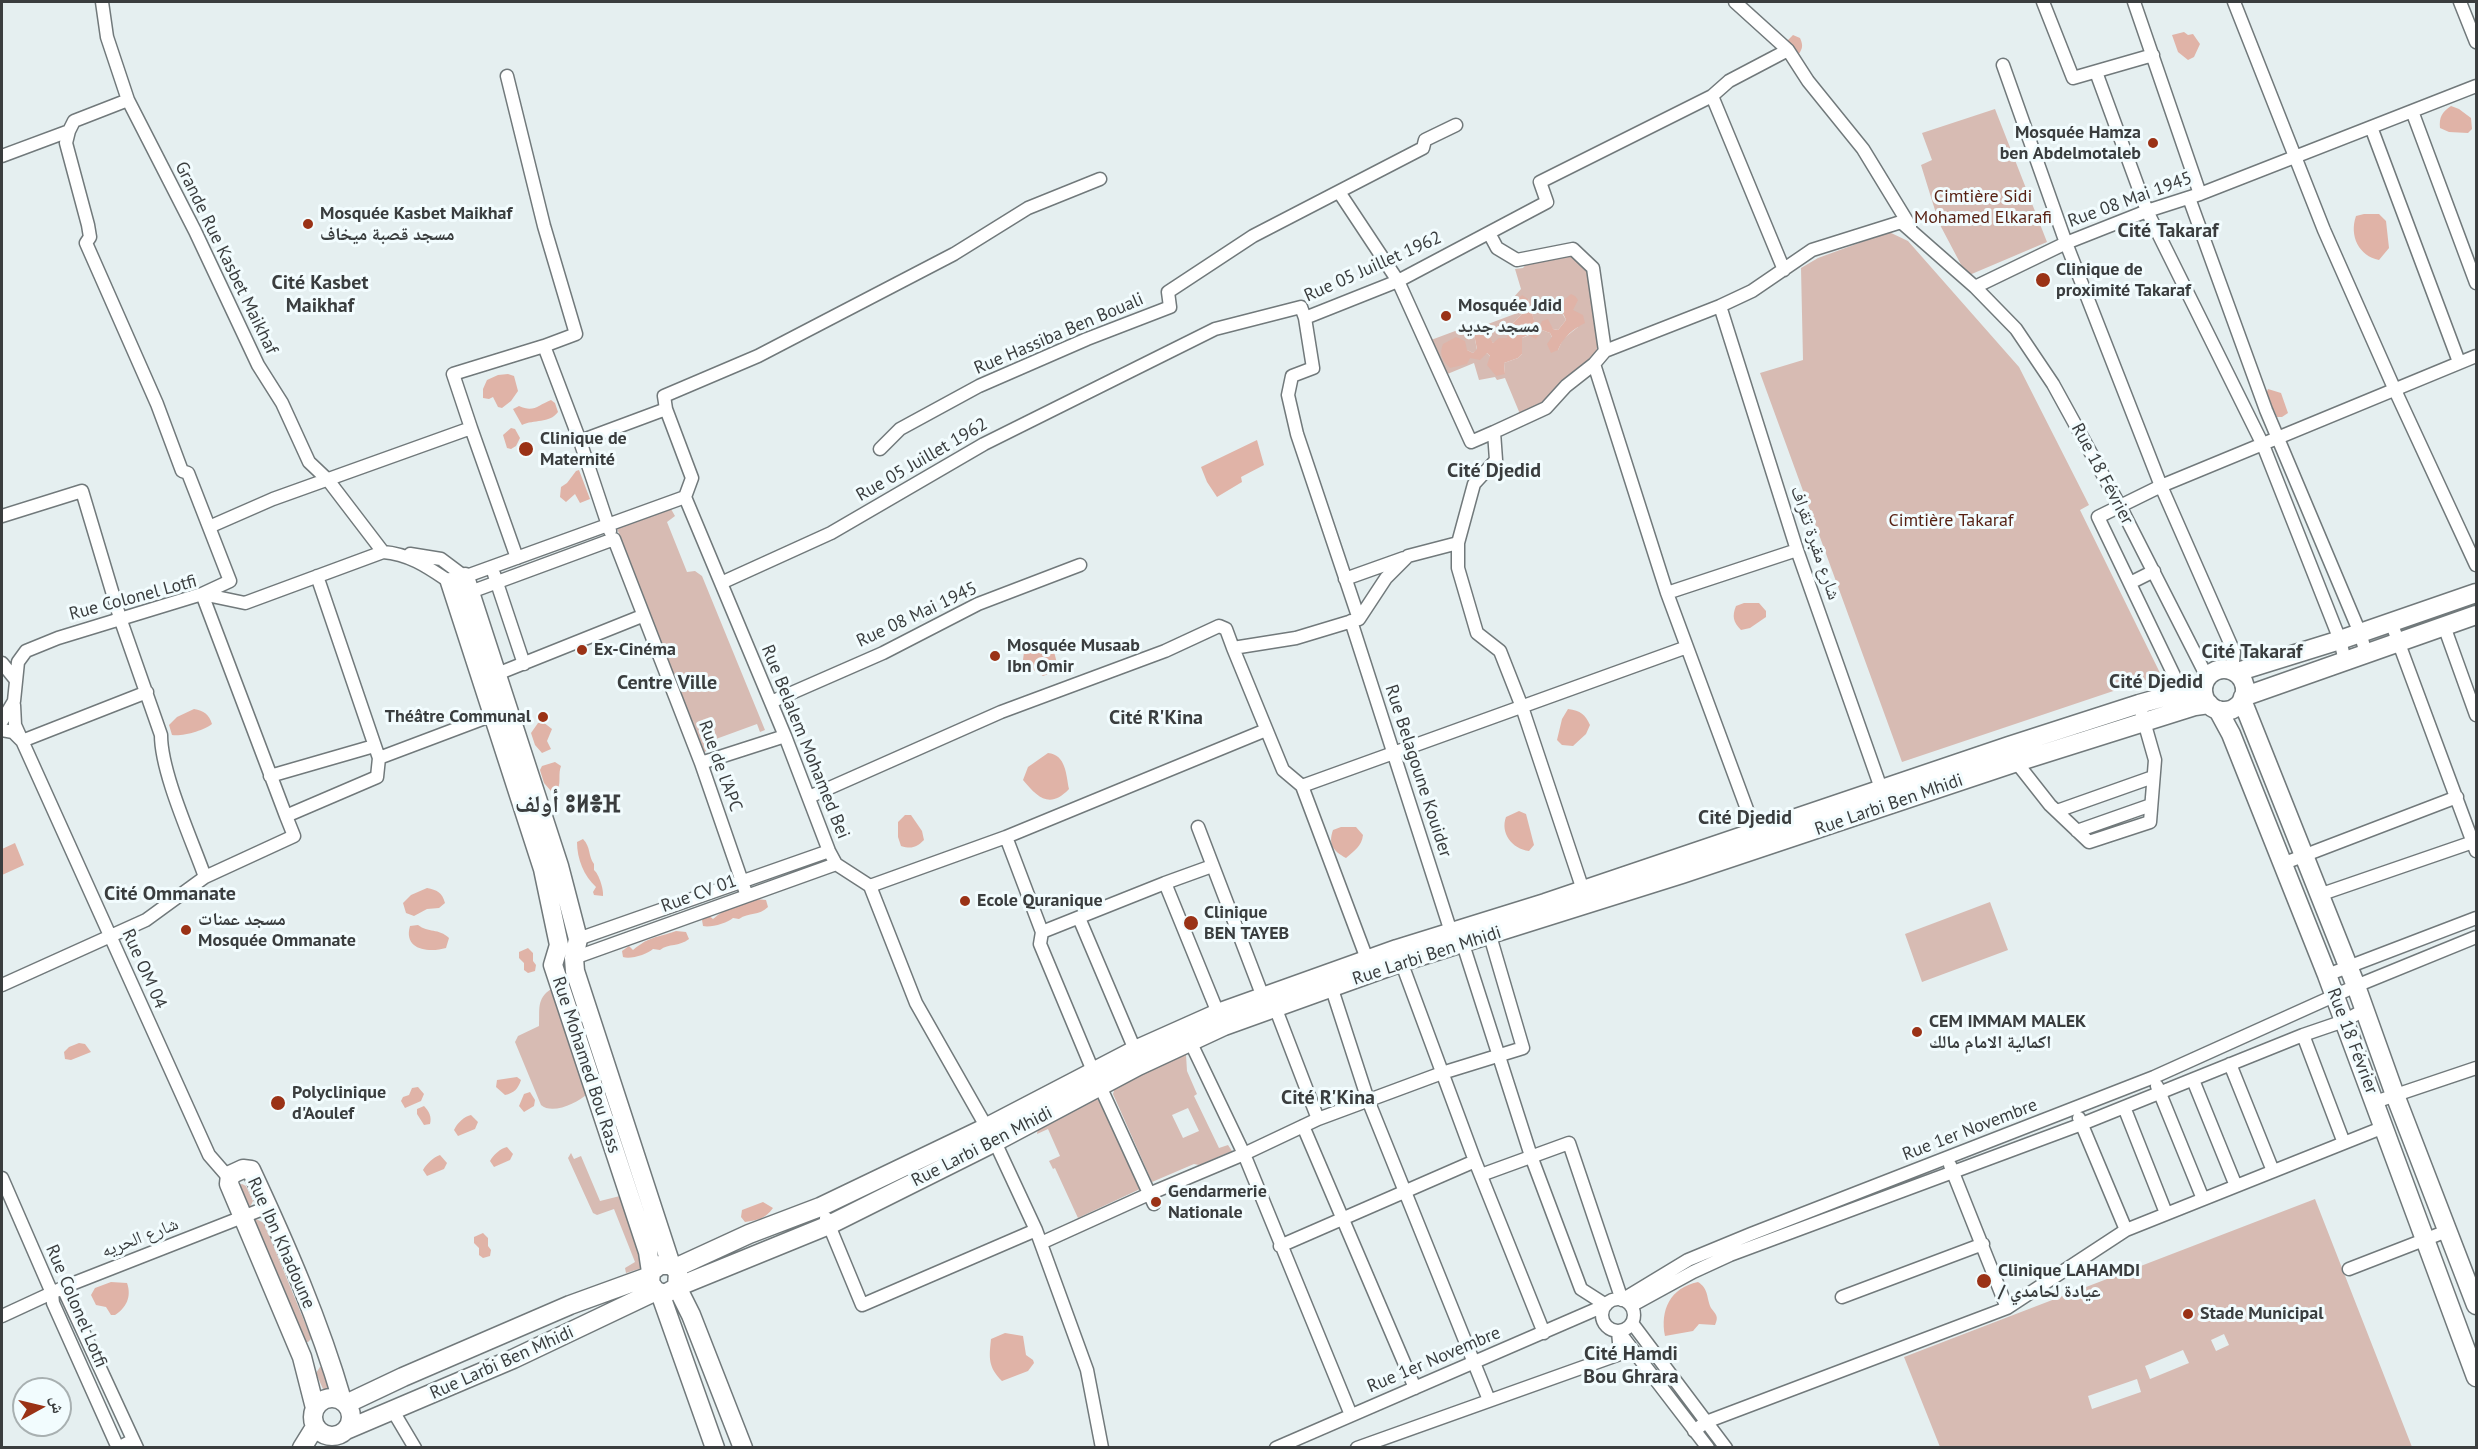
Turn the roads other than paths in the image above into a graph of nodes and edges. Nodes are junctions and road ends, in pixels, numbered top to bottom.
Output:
1 (102, 2) edge
2 (1735, 2) edge
3 (2043, 2) edge
4 (2134, 2) edge
5 (2234, 2) edge
6 (2460, 2) edge
7 (2476, 42) edge
8 (1788, 50) junction
9 (2153, 55) junction
10 (2003, 65) dead end
11 (2096, 72) junction
12 (507, 76) dead end
13 (2476, 86) edge
14 (1712, 96) junction
15 (128, 100) junction
16 (2412, 111) junction
17 (1456, 125) dead end
18 (2371, 127) junction
19 (69, 131) junction
20 (2, 156) edge
21 (2296, 157) junction
22 (1100, 179) dead end
23 (1339, 192) junction
24 (2195, 196) junction
25 (2147, 211) junction
26 (1912, 230) junction
27 (1489, 233) junction
28 (2066, 243) junction
29 (1784, 270) junction
30 (1398, 281) junction
31 (2476, 283) edge
32 (1975, 287) junction
33 (1720, 306) junction
34 (1305, 318) junction
35 (544, 346) junction
36 (1605, 351) junction
37 (2476, 356) edge
38 (2459, 362) junction
39 (1594, 364) junction
40 (2394, 388) junction
41 (666, 409) junction
42 (471, 428) junction
43 (1494, 432) junction
44 (2278, 438) junction
45 (580, 441) junction
46 (2263, 445) junction
47 (880, 449) dead end
48 (328, 480) junction
49 (2161, 486) junction
50 (685, 497) junction
51 (2120, 506) junction
52 (2, 516) edge
53 (608, 524) junction
54 (209, 527) junction
55 (614, 539) junction
56 (1458, 543) junction
57 (1797, 550) junction
58 (388, 552) junction
59 (1408, 556) junction
60 (517, 558) junction
61 (1080, 565) dead end
62 (2476, 565) edge
63 (492, 567) junction
64 (2154, 571) junction
65 (317, 576) junction
66 (1345, 579) junction
67 (497, 581) junction
68 (721, 583) junction
69 (2130, 583) junction
70 (460, 587) junction
71 (1667, 593) junction
72 (2476, 593) edge
73 (202, 594) junction
74 (2476, 615) edge
75 (642, 616) junction
76 (120, 618) junction
77 (1355, 620) junction
78 (2391, 622) junction
79 (2444, 626) junction
80 (2360, 633) junction
81 (2340, 640) junction
82 (2398, 641) junction
83 (1687, 647) junction
84 (1233, 648) junction
85 (2366, 653) junction
86 (2345, 661) junction
87 (2, 663) edge
88 (524, 664) junction
89 (2234, 671) junction
90 (490, 677) junction
91 (15, 679) junction
92 (2205, 682) junction
93 (147, 692) junction
94 (2182, 692) junction
95 (2242, 699) junction
96 (14, 701) junction
97 (771, 702) junction
98 (1522, 707) junction
99 (2213, 707) junction
100 (501, 713) junction
101 (2142, 713) junction
102 (2476, 715) edge
103 (2, 721) edge
104 (2, 730) edge
105 (1266, 730) junction
106 (785, 735) junction
107 (22, 741) junction
108 (374, 746) junction
109 (1392, 753) junction
110 (2012, 754) junction
111 (379, 758) junction
112 (701, 763) junction
113 (270, 776) junction
114 (2153, 777) junction
115 (1302, 786) junction
116 (809, 797) junction
117 (1884, 797) junction
118 (2457, 797) junction
119 (2057, 812) junction
120 (286, 816) junction
121 (1198, 827) dead end
122 (1006, 837) junction
123 (1758, 840) junction
124 (2475, 847) edge
125 (829, 851) junction
126 (2304, 855) junction
127 (836, 864) junction
128 (2282, 864) junction
129 (1212, 866) junction
130 (205, 877) junction
131 (742, 881) junction
132 (1165, 883) junction
133 (870, 886) junction
134 (2319, 895) junction
135 (747, 896) junction
136 (1586, 897) junction
137 (1079, 918) junction
138 (2476, 918) edge
139 (1488, 929) junction
140 (1042, 932) junction
141 (1457, 935) junction
142 (2476, 937) edge
143 (110, 938) junction
144 (578, 939) junction
145 (559, 945) junction
146 (1399, 956) junction
147 (574, 958) junction
148 (1367, 959) junction
149 (553, 964) junction
150 (2348, 967) junction
151 (2327, 975) junction
152 (1329, 980) junction
153 (2, 985) edge
154 (2356, 986) junction
155 (2334, 997) junction
156 (1269, 1002) junction
157 (2364, 1010) junction
158 (1221, 1020) junction
159 (2344, 1021) junction
160 (1186, 1034) junction
161 (2303, 1035) junction
162 (1135, 1050) junction
163 (1498, 1056) junction
164 (2230, 1064) junction
165 (2476, 1068) edge
166 (1442, 1073) junction
167 (2154, 1077) junction
168 (1097, 1078) junction
169 (2193, 1080) junction
170 (2160, 1093) junction
171 (2395, 1095) junction
172 (1368, 1100) junction
173 (2375, 1102) junction
174 (2124, 1107) junction
175 (2075, 1108) junction
176 (1318, 1119) junction
177 (2082, 1124) junction
178 (1303, 1126) junction
179 (2384, 1127) junction
180 (2011, 1134) junction
181 (991, 1135) junction
182 (2344, 1143) junction
183 (2017, 1149) junction
184 (1244, 1154) junction
185 (1531, 1156) junction
186 (1948, 1159) junction
187 (1475, 1161) junction
188 (2273, 1171) junction
189 (1953, 1173) junction
190 (1481, 1175) junction
191 (2, 1178) edge
192 (229, 1178) junction
193 (2236, 1186) junction
194 (1405, 1192) junction
195 (1152, 1199) junction
196 (2203, 1199) junction
197 (268, 1207) junction
198 (820, 1207) junction
199 (2166, 1213) junction
200 (243, 1217) junction
201 (1341, 1219) junction
202 (829, 1225) junction
203 (1036, 1230) junction
204 (2126, 1230) junction
205 (2447, 1232) junction
206 (2426, 1240) junction
207 (1041, 1243) junction
208 (1983, 1244) junction
209 (1280, 1246) junction
210 (1690, 1266) junction
211 (673, 1267) junction
212 (2349, 1269) dead end
213 (659, 1284) junction
214 (57, 1291) junction
215 (1842, 1297) dead end
216 (1626, 1303) junction
217 (1606, 1305) junction
218 (2476, 1305) edge
219 (2007, 1308) junction
220 (2, 1316) edge
221 (1632, 1323) junction
222 (1618, 1331) junction
223 (1544, 1333) junction
224 (501, 1334) junction
225 (326, 1347) junction
226 (302, 1357) junction
227 (513, 1359) junction
228 (1474, 1362) junction
229 (2476, 1377) edge
230 (1416, 1388) junction
231 (1489, 1400) junction
232 (344, 1402) junction
233 (315, 1407) junction
234 (393, 1411) junction
235 (1352, 1415) junction
236 (1706, 1422) junction
237 (315, 1427) junction
238 (737, 1429) junction
239 (1694, 1431) junction
240 (338, 1438) edge
241 (713, 1442) edge
242 (135, 1444) edge
243 (1296, 1444) edge
244 (118, 1448) edge
245 (303, 1448) edge
246 (416, 1448) edge
247 (743, 1448) edge
248 (1102, 1448) edge
249 (1276, 1448) edge
250 (1357, 1448) edge
251 (1708, 1448) edge
252 (1726, 1448) edge

1 - 15 street, Grande Rue Kasbet Maikhaf
2 - 8 street
3 - 11 street
4 - 9 street
5 - 21 street
6 - 7 street
8 - 14 street, Rue 05 Juillet 1962
8 - 26 street
9 - 11 street
9 - 24 street
10 - 28 street
11 - 25 street
12 - 35 street
13 - 16 street, Rue 08 Mai 1945
14 - 27 street, Rue 05 Juillet 1962
14 - 29 street
15 - 19 street
15 - 48 street, Grande Rue Kasbet Maikhaf
16 - 18 street, Rue 08 Mai 1945
16 - 31 street
17 - 23 street, Rue Hassiba Ben Bouali
18 - 21 street, Rue 08 Mai 1945
18 - 38 street
19 - 20 street
19 - 54 street
21 - 24 street, Rue 08 Mai 1945
21 - 40 street
22 - 41 street
23 - 30 street
23 - 47 street, Rue Hassiba Ben Bouali
24 - 25 street, Rue 08 Mai 1945
24 - 44 street
25 - 28 street, Rue 08 Mai 1945
25 - 46 street
26 - 29 street
26 - 32 street
27 - 30 street, Rue 05 Juillet 1962
27 - 36 street
28 - 32 street, Rue 08 Mai 1945
28 - 49 street
29 - 33 street
30 - 34 street, Rue 05 Juillet 1962
30 - 43 street
32 - 51 street, Rue 18 Février
33 - 36 street
33 - 57 street, شارع مقبرة تقراف
34 - 66 street, Rue Belagoune Kouider
34 - 68 street, Rue 05 Juillet 1962
35 - 42 street
35 - 45 street
36 - 39 street
37 - 38 street
38 - 40 street
39 - 43 street
39 - 71 street
40 - 44 street
40 - 62 street
41 - 45 street
41 - 50 street
42 - 48 street
42 - 60 street
43 - 56 street
44 - 46 street
44 - 80 street
45 - 53 street
46 - 49 street
46 - 81 street
48 - 54 street
48 - 58 street, Grande Rue Kasbet Maikhaf
49 - 51 street
49 - 89 street
50 - 53 street
50 - 68 street, Rue Belalem Mohamed Bei
51 - 64 street, Rue 18 Février
51 - 69 street
52 - 76 street
53 - 55 street
53 - 60 street
54 - 73 street
55 - 67 street
55 - 75 street
56 - 59 street
56 - 98 street
57 - 71 street
57 - 117 street, شارع مقبرة تقراف
58 - 65 street, Rue Colonel Lotfi
58 - 70 street, Rue Colonel Lotfi
59 - 66 street
59 - 77 street
60 - 63 street
61 - 97 street, Rue 08 Mai 1945
63 - 67 street
63 - 70 street
64 - 69 street
64 - 92 street, Rue 18 Février
65 - 73 street, Rue Colonel Lotfi
65 - 108 street
66 - 77 street, Rue Belagoune Kouider
67 - 70 street
67 - 88 street
68 - 97 street, Rue Belalem Mohamed Bei
69 - 94 street
70 - 90 street, Rue Mohamed Bou Rass
71 - 83 street
72 - 78 street
73 - 76 street, Rue Colonel Lotfi
73 - 113 street
74 - 79 street
75 - 88 street
75 - 112 street, Rue de l'APC
76 - 91 street, Rue Colonel Lotfi
76 - 93 street
77 - 84 street
77 - 109 street, Rue Belagoune Kouider
78 - 80 street
78 - 82 street
79 - 82 street
79 - 102 street
80 - 81 street
80 - 85 street
81 - 86 street
81 - 89 street
82 - 85 street
82 - 118 street
83 - 98 street
83 - 123 street
84 - 105 street
84 - 116 street
85 - 86 street
86 - 95 street
87 - 91 street
88 - 90 street
89 - 92 street
89 - 95 street
90 - 100 street, Rue Mohamed Bou Rass
91 - 96 street, Rue Colonel Lotfi
92 - 94 street, Rue Larbi Ben Mhidi
92 - 99 street
93 - 107 street
93 - 130 street
94 - 101 street, Rue Larbi Ben Mhidi
95 - 99 street
95 - 126 street, Rue 18 Février
96 - 103 street, Rue Colonel Lotfi
96 - 107 street, Rue OM 04
97 - 106 street, Rue Belalem Mohamed Bei
98 - 109 street
98 - 136 street
99 - 101 street, Rue Larbi Ben Mhidi
99 - 128 street, Rue 18 Février
100 - 111 street
100 - 144 street, Rue Mohamed Bou Rass
100 - 145 street, Rue Mohamed Bou Rass
101 - 110 street, Rue Larbi Ben Mhidi
101 - 114 street
104 - 107 street
105 - 115 street
105 - 122 street
106 - 112 street
106 - 116 street, Rue Belalem Mohamed Bei
107 - 143 street, Rue OM 04
108 - 111 street
108 - 113 street
109 - 115 street
109 - 141 street, Rue Belagoune Kouider
110 - 117 street, Rue Larbi Ben Mhidi
110 - 119 street
111 - 120 street
112 - 131 street, Rue de l'APC
113 - 120 street
114 - 119 street
114 - 119 street
115 - 148 street
116 - 125 street, Rue Belalem Mohamed Bei
117 - 123 street, Rue Larbi Ben Mhidi
118 - 124 street
118 - 126 street
120 - 130 street
121 - 129 street
122 - 133 street
122 - 140 street
123 - 136 street, Rue Larbi Ben Mhidi
124 - 134 street
125 - 127 street, Rue Belalem Mohamed Bei
125 - 131 street, Rue CV 01
126 - 128 street
126 - 134 street, Rue 18 Février
127 - 133 street, Rue Belalem Mohamed Bei
127 - 135 street, Rue CV 01
128 - 151 street, Rue 18 Février
129 - 132 street
129 - 156 street
130 - 143 street
131 - 135 street, Rue de l'APC
131 - 144 street, Rue CV 01
132 - 137 street
132 - 158 street
133 - 181 street
134 - 150 street, Rue 18 Février
135 - 147 street, Rue CV 01
136 - 139 street, Rue Larbi Ben Mhidi
137 - 140 street
137 - 162 street
138 - 150 street
139 - 141 street, Rue Larbi Ben Mhidi
139 - 163 street
140 - 168 street
141 - 146 street, Rue Larbi Ben Mhidi
141 - 163 street, Rue Belagoune Kouider
142 - 154 street
143 - 153 street
143 - 192 street, Rue OM 04
144 - 145 street
144 - 147 street, Rue Mohamed Bou Rass
145 - 149 street, Rue Mohamed Bou Rass
146 - 148 street, Rue Larbi Ben Mhidi
146 - 152 street, Rue Larbi Ben Mhidi
146 - 166 street
147 - 149 street
147 - 211 street, Rue Mohamed Bou Rass
148 - 152 street, Rue Larbi Ben Mhidi
149 - 213 street, Rue Mohamed Bou Rass
150 - 151 street
150 - 154 street, Rue 18 Février
151 - 155 street, Rue 18 Février
152 - 156 street, Rue Larbi Ben Mhidi
152 - 172 street
154 - 155 street, Rue 1er Novembre
154 - 157 street, Rue 18 Février
155 - 159 street, Rue 18 Février
155 - 167 street, Rue 1er Novembre
156 - 158 street, Rue Larbi Ben Mhidi
156 - 176 street
157 - 159 street, Rue 1er Novembre
157 - 171 street, Rue 18 Février
158 - 160 street, Rue Larbi Ben Mhidi
159 - 161 street, Rue 1er Novembre
159 - 173 street, Rue 18 Février
160 - 162 street, Rue Larbi Ben Mhidi
160 - 168 street, Rue Larbi Ben Mhidi
160 - 184 street
161 - 164 street, Rue 1er Novembre
161 - 182 street
162 - 168 street, Rue Larbi Ben Mhidi
163 - 166 street
163 - 185 street, Rue Belagoune Kouider
164 - 169 street, Rue 1er Novembre
164 - 188 street
165 - 171 street
166 - 172 street
166 - 187 street
167 - 170 street
167 - 175 street, Rue 1er Novembre
168 - 181 street, Rue Larbi Ben Mhidi
168 - 195 street
169 - 170 street, Rue 1er Novembre
169 - 193 street
170 - 174 street, Rue 1er Novembre
170 - 196 street
171 - 173 street
171 - 205 street, Rue 18 Février
172 - 176 street
172 - 194 street
173 - 179 street, Rue 18 Février
174 - 177 street, Rue 1er Novembre
174 - 199 street
175 - 177 street
175 - 180 street, Rue 1er Novembre
176 - 178 street
177 - 183 street, Rue 1er Novembre
177 - 204 street
178 - 184 street
178 - 201 street
179 - 182 street
179 - 206 street, Rue 18 Février
180 - 183 street
180 - 186 street, Rue 1er Novembre
181 - 198 street, Rue Larbi Ben Mhidi
181 - 202 street, Rue Larbi Ben Mhidi
181 - 203 street
182 - 188 street
183 - 189 street, Rue 1er Novembre
184 - 195 street
184 - 209 street
185 - 190 street
185 - 216 street
185 - 217 street, Rue Belagoune Kouider
186 - 189 street
186 - 210 street, Rue 1er Novembre
187 - 190 street
187 - 194 street
188 - 193 street
189 - 208 street
189 - 210 street, Rue 1er Novembre
190 - 223 street
191 - 214 street, Rue Colonel Lotfi
192 - 197 street, Rue Ibn Khadoune
192 - 200 street, Rue Ibn Khadoune
193 - 196 street
194 - 201 street
194 - 228 street
195 - 207 street
196 - 199 street
197 - 200 street, شارع الحريه
197 - 225 street, Rue Ibn Khadoune
198 - 202 street
198 - 211 street, Rue Larbi Ben Mhidi
199 - 204 street
200 - 214 street, شارع الحريه
200 - 226 street, Rue Ibn Khadoune
201 - 209 street
201 - 230 street
202 - 203 street
202 - 213 street, Rue Larbi Ben Mhidi
203 - 207 street
204 - 219 street
205 - 206 street
205 - 218 street, Rue 18 Février
206 - 212 street
206 - 229 street, Rue 18 Février
207 - 248 street
208 - 215 street
208 - 219 street
209 - 235 street
210 - 216 street, Rue 1er Novembre
211 - 213 street, Rue Mohamed Bou Rass
213 - 224 street, Rue Larbi Ben Mhidi
213 - 227 street, Rue Larbi Ben Mhidi
213 - 238 street, Rue Mohamed Bou Rass
213 - 241 street, Rue Mohamed Bou Rass
214 - 220 street, شارع الحريه
214 - 242 street, Rue Colonel Lotfi
214 - 244 street, Rue Colonel Lotfi
216 - 217 street
216 - 221 street
217 - 222 street
217 - 223 street, Rue 1er Novembre
219 - 236 street
221 - 222 street
221 - 236 street
222 - 231 street
222 - 239 street
223 - 228 street, Rue 1er Novembre
224 - 227 street
224 - 232 street, Rue Larbi Ben Mhidi
225 - 226 street
225 - 232 street, Rue Ibn Khadoune
226 - 233 street, Rue Ibn Khadoune
227 - 234 street, Rue Larbi Ben Mhidi
228 - 230 street, Rue 1er Novembre
228 - 231 street
230 - 235 street, Rue 1er Novembre
231 - 250 street
232 - 233 street
232 - 240 street
233 - 237 street
234 - 240 street, Rue Larbi Ben Mhidi
234 - 246 street
235 - 243 street, Rue 1er Novembre
236 - 239 street
236 - 252 street
237 - 240 street
237 - 245 street
238 - 241 street
238 - 247 street, Rue Mohamed Bou Rass
239 - 251 street
242 - 244 street
243 - 249 street, Rue 1er Novembre

